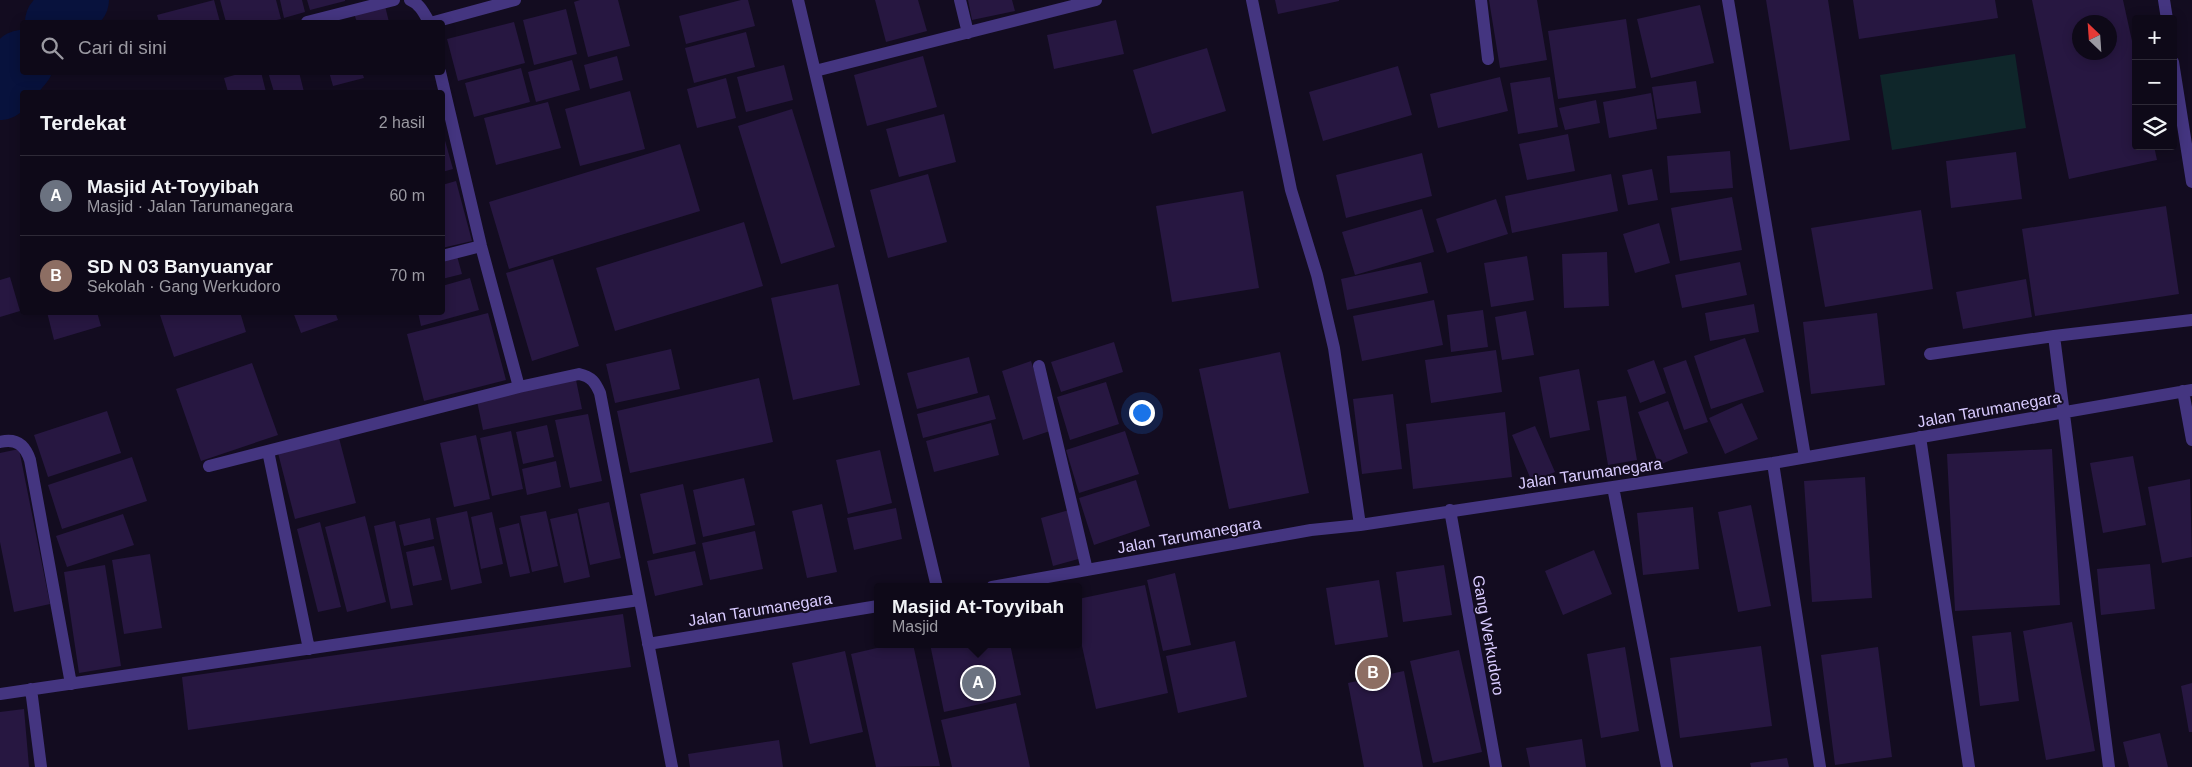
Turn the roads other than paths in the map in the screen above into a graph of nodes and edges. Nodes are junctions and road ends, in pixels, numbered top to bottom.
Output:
1 (394, 0) edge
2 (410, 0) edge
3 (515, 0) edge
4 (798, 0) edge
5 (960, 0) edge
6 (1096, 0) edge
7 (1252, 0) edge
8 (1481, 0) edge
9 (1728, 0) edge
10 (2164, 0) edge
11 (2166, 15) edge
12 (315, 20) edge
13 (427, 20) edge
14 (441, 20) edge
15 (968, 33) junction
16 (1488, 59) dead end
17 (815, 71) junction
18 (440, 75) edge
19 (2177, 87) edge
20 (439, 90) edge
21 (445, 113) edge
22 (2192, 182) edge
23 (481, 246) junction
24 (445, 255) edge
25 (2192, 320) edge
26 (2054, 336) junction
27 (1930, 354) dead end
28 (1039, 366) dead end
29 (518, 387) junction
30 (2188, 391) edge
31 (2064, 412) junction
32 (1920, 438) junction
33 (2192, 440) edge
34 (0, 442) edge
35 (268, 451) junction
36 (1805, 456) junction
37 (1773, 463) junction
38 (209, 466) dead end
39 (1613, 486) junction
40 (1450, 510) junction
41 (1360, 524) junction
42 (1087, 570) junction
43 (936, 583) edge
44 (1014, 583) edge
45 (639, 600) junction
46 (874, 607) edge
47 (648, 644) junction
48 (309, 649) junction
49 (71, 684) junction
50 (31, 689) junction
51 (0, 694) edge
52 (41, 767) edge
53 (672, 767) edge
54 (1496, 767) edge
55 (1667, 767) edge
56 (1820, 767) edge
57 (1970, 767) edge
58 (2109, 767) edge

1 - 12 street
2 - 13 street
3 - 14 street
4 - 17 street
5 - 15 street
6 - 15 street
7 - 41 street
8 - 16 street
9 - 36 street
10 - 11 street
15 - 17 street
17 - 43 street
18 - 20 street
19 - 22 street
21 - 23 street
23 - 24 street
23 - 29 street
25 - 26 street
26 - 27 street
26 - 31 street
28 - 42 street
29 - 35 street
29 - 45 street
30 - 31 street, Jalan Tarumanegara
30 - 33 street
31 - 32 street, Jalan Tarumanegara
31 - 58 street
32 - 36 street, Jalan Tarumanegara
32 - 57 street
34 - 49 street
35 - 38 street
35 - 48 street
36 - 37 street, Jalan Tarumanegara
37 - 39 street, Jalan Tarumanegara
37 - 56 street
39 - 40 street, Jalan Tarumanegara
39 - 55 street
40 - 41 street, Jalan Tarumanegara
40 - 54 street, Gang Werkudoro
41 - 42 street, Jalan Tarumanegara
42 - 44 street, Jalan Tarumanegara
45 - 47 street
45 - 48 street
46 - 47 street, Jalan Tarumanegara
47 - 53 street
48 - 49 street
49 - 50 street
50 - 51 street
50 - 52 street

